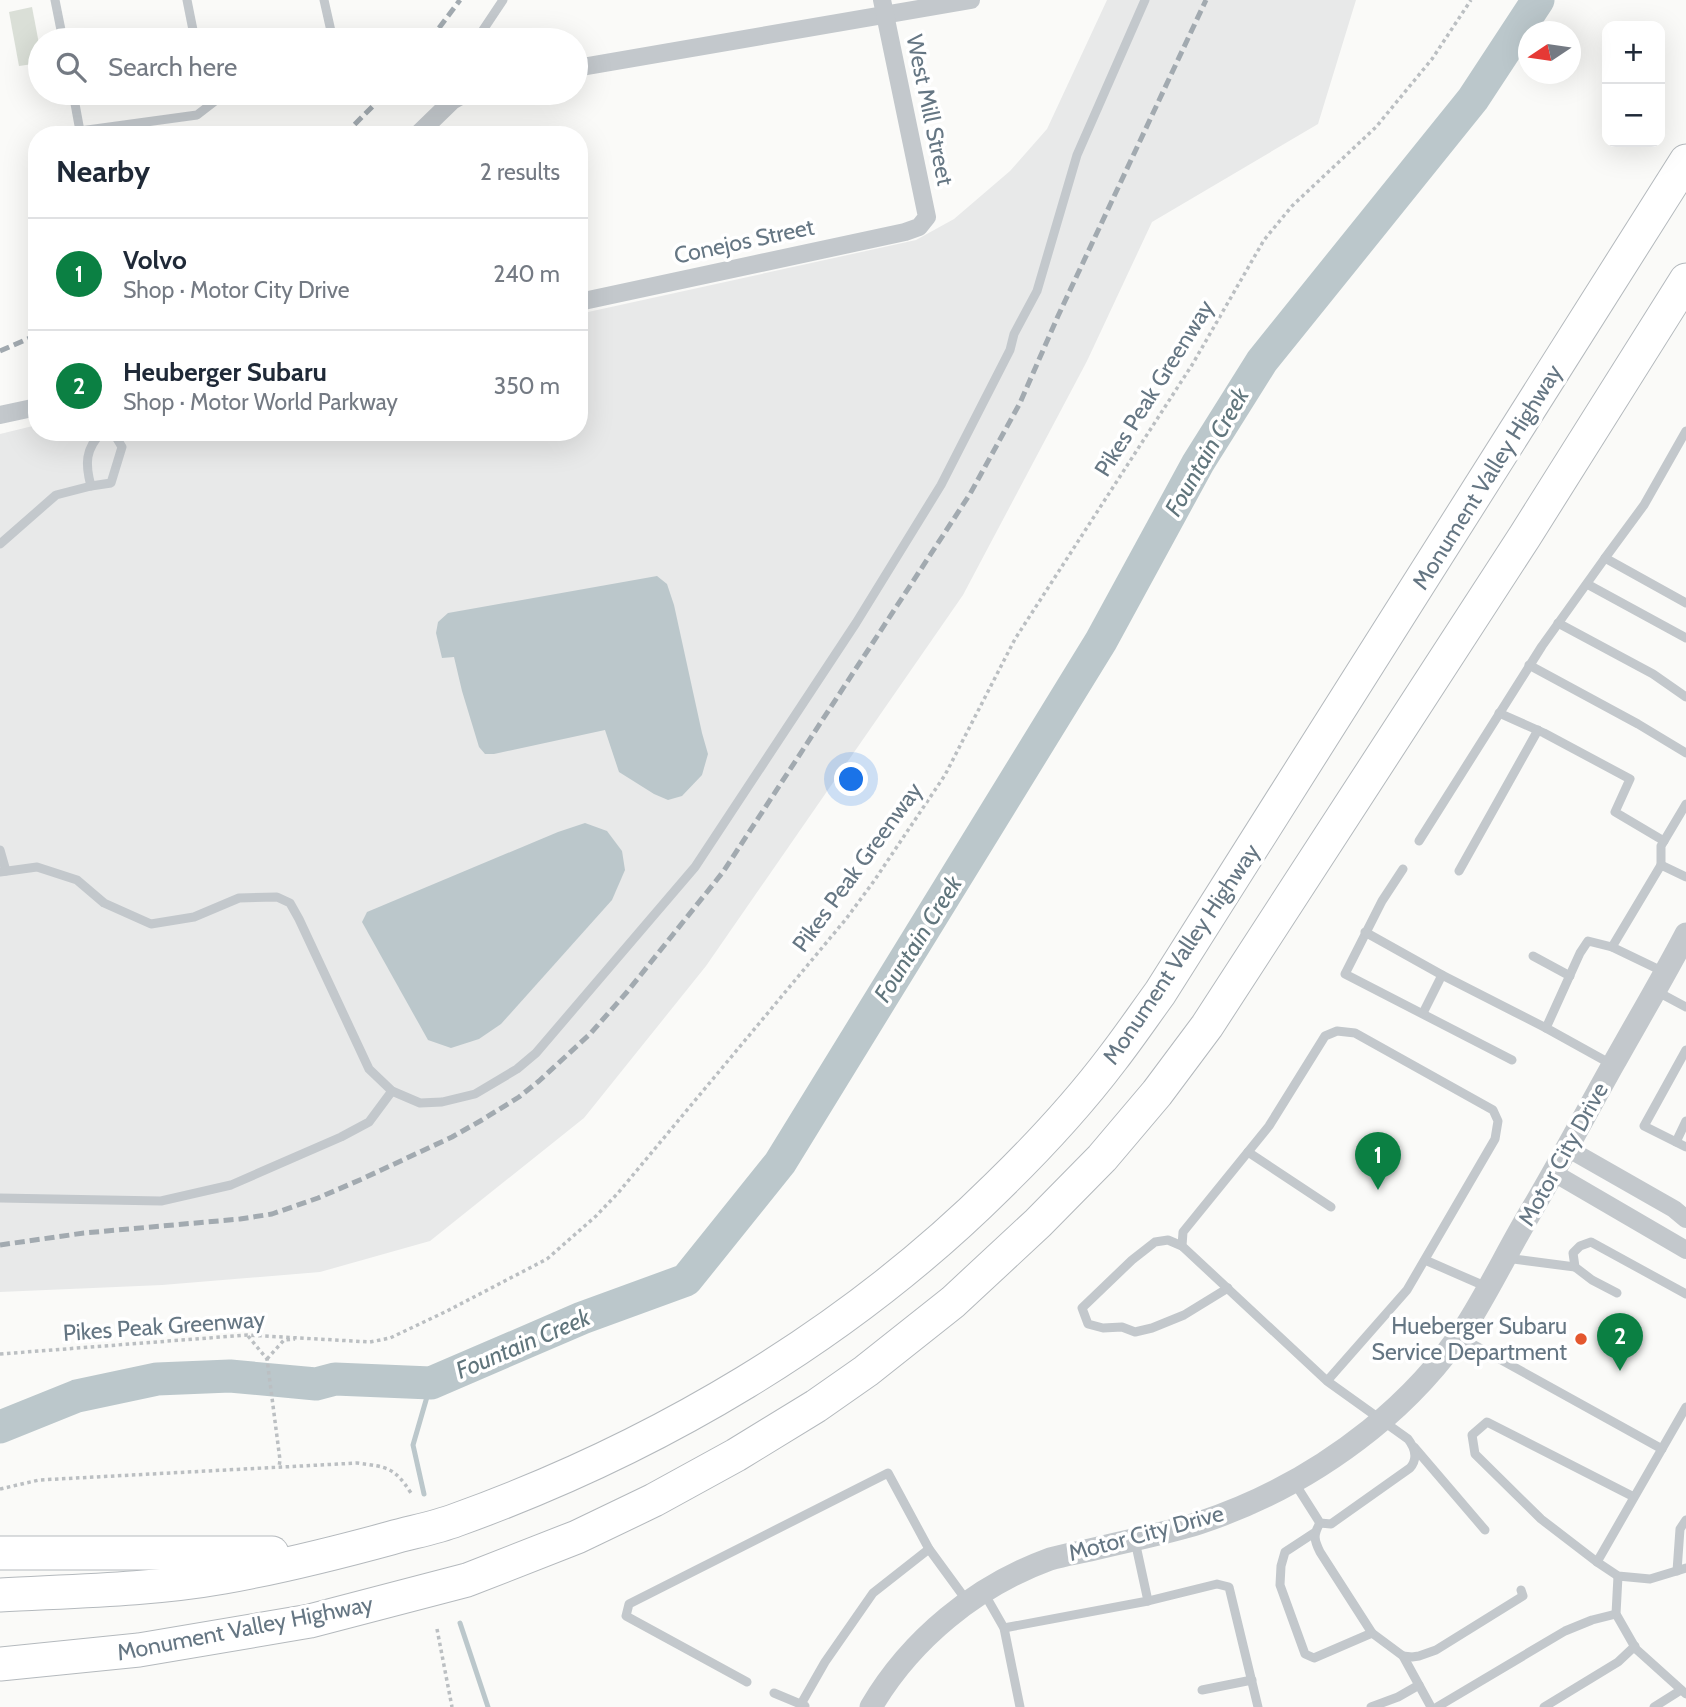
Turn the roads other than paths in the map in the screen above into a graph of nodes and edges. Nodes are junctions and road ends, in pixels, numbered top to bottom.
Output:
1 (55, 0) edge
2 (187, 0) edge
3 (324, 0) edge
4 (503, 0) edge
5 (971, 0) edge
6 (1145, 0) edge
7 (883, 8) edge
8 (61, 28) edge
9 (193, 28) edge
10 (330, 28) edge
11 (484, 28) edge
12 (588, 66) edge
13 (75, 105) edge
14 (210, 105) edge
15 (448, 105) edge
16 (79, 126) edge
17 (119, 126) edge
18 (426, 126) edge
19 (1686, 161) edge
20 (919, 227) joint
21 (1686, 280) edge
22 (588, 300) edge
23 (28, 409) edge
24 (0, 415) edge
25 (1686, 431) edge
26 (93, 441) edge
27 (118, 441) edge
28 (91, 486) junction
29 (0, 544) edge
30 (1605, 558) junction
31 (1587, 584) junction
32 (1686, 603) edge
33 (1558, 623) junction
34 (1686, 638) edge
35 (1529, 666) junction
36 (1686, 696) edge
37 (1499, 713) junction
38 (1538, 730) junction
39 (1686, 753) edge
40 (1686, 804) edge
41 (1419, 841) dead end
42 (1664, 841) junction
43 (0, 850) edge
44 (1661, 866) junction
45 (1403, 869) dead end
46 (1459, 871) dead end
47 (3, 872) edge
48 (1686, 877) edge
49 (1365, 932) junction
50 (1686, 934) edge
51 (1612, 947) junction
52 (1533, 956) dead end
53 (1442, 975) junction
54 (1570, 976) junction
55 (1660, 982) junction
56 (1686, 1007) edge
57 (1423, 1013) junction
58 (1546, 1028) junction
59 (1686, 1050) edge
60 (1512, 1060) dead end
61 (1613, 1065) junction
62 (392, 1091) junction
63 (1686, 1121) edge
64 (1676, 1142) junction
65 (1686, 1147) edge
66 (1567, 1148) junction
67 (1248, 1152) junction
68 (1554, 1173) junction
69 (0, 1198) edge
70 (1331, 1207) dead end
71 (1686, 1219) edge
72 (1182, 1246) junction
73 (1686, 1250) edge
74 (1504, 1258) junction
75 (1425, 1260) junction
76 (1575, 1267) junction
77 (1488, 1287) junction
78 (1228, 1288) junction
79 (1618, 1293) dead end
80 (1686, 1294) edge
81 (1458, 1336) junction
82 (1327, 1381) junction
83 (1686, 1407) edge
84 (1380, 1421) junction
85 (1413, 1445) junction
86 (1662, 1449) junction
87 (1293, 1481) junction
88 (1634, 1497) junction
89 (1686, 1520) edge
90 (1320, 1523) junction
91 (1485, 1530) dead end
92 (1314, 1533) junction
93 (1135, 1539) junction
94 (929, 1549) junction
95 (0, 1553) edge
96 (337, 1553) junction
97 (1597, 1562) junction
98 (1681, 1569) edge
99 (1618, 1576) junction
100 (1522, 1593) dead end
101 (0, 1595) edge
102 (976, 1597) junction
103 (1149, 1601) junction
104 (1616, 1614) junction
105 (1004, 1628) junction
106 (1372, 1633) junction
107 (1635, 1646) junction
108 (1403, 1656) junction
109 (0, 1664) edge
110 (1252, 1680) junction
111 (747, 1682) dead end
112 (1419, 1685) junction
113 (1202, 1690) dead end
114 (1684, 1692) edge
115 (774, 1693) dead end
116 (804, 1706) edge
117 (871, 1707) edge
118 (1020, 1707) edge
119 (1258, 1707) edge
120 (1371, 1707) edge
121 (1431, 1707) edge
122 (1437, 1707) edge
123 (1544, 1707) edge
124 (1654, 1707) edge

1 - 8 lane
2 - 9 lane
3 - 10 lane
4 - 11 lane
5 - 7 street
6 - 62 lane
7 - 12 street
7 - 20 street, West Mill Street
13 - 16 lane
14 - 17 lane
15 - 18 street
19 - 96 highway, Monument Valley Highway
20 - 22 street, Conejos Street
21 - 109 highway, Monument Valley Highway
23 - 24 street
25 - 30 lane
26 - 28 lane
27 - 28 lane
28 - 29 lane
30 - 31 lane
30 - 32 lane
31 - 33 lane
31 - 34 lane
33 - 35 lane
33 - 36 lane
35 - 37 lane
35 - 39 lane
37 - 38 lane
37 - 41 lane
38 - 42 lane
38 - 46 lane
40 - 42 lane
42 - 44 lane
43 - 47 lane
44 - 48 lane
44 - 51 lane
45 - 49 lane
47 - 62 lane
49 - 53 lane
49 - 57 lane
50 - 55 street, Motor City Drive
51 - 54 lane
51 - 55 lane
52 - 54 lane
53 - 57 lane
53 - 58 lane
54 - 58 lane
55 - 56 lane
55 - 61 street, Motor City Drive
57 - 60 lane
58 - 61 lane
59 - 64 lane
61 - 66 street, Motor City Drive
62 - 69 lane
63 - 64 lane
64 - 65 lane
66 - 68 street, Motor City Drive
66 - 71 street
67 - 70 lane
67 - 72 lane
67 - 75 lane
68 - 73 street
68 - 74 street, Motor City Drive
72 - 78 lane
72 - 78 lane
74 - 76 lane
74 - 77 street, Motor City Drive
75 - 77 lane
75 - 82 lane
76 - 79 lane
76 - 80 lane
77 - 81 street, Motor City Drive
78 - 82 lane
81 - 84 street, Motor City Drive
81 - 86 lane
82 - 84 lane
83 - 86 lane
84 - 85 lane
84 - 87 street, Motor City Drive
85 - 90 lane
85 - 91 lane
86 - 88 lane
87 - 90 lane
87 - 93 street, Motor City Drive
88 - 97 lane
88 - 97 lane
89 - 98 lane
90 - 92 lane
92 - 106 lane
92 - 106 lane
93 - 102 street, Motor City Drive
93 - 103 lane
94 - 102 lane
94 - 111 lane
94 - 116 lane
95 - 96 highway
96 - 101 highway, Monument Valley Highway
97 - 99 lane
98 - 99 lane
99 - 104 lane
100 - 108 lane
102 - 105 lane
102 - 117 street, Motor City Drive
103 - 105 lane
103 - 110 lane
104 - 107 lane
104 - 122 lane
105 - 118 lane
106 - 108 lane
107 - 114 lane
107 - 123 lane
108 - 112 lane
110 - 113 lane
110 - 119 lane
112 - 120 lane
112 - 121 lane
114 - 124 lane
115 - 116 lane

